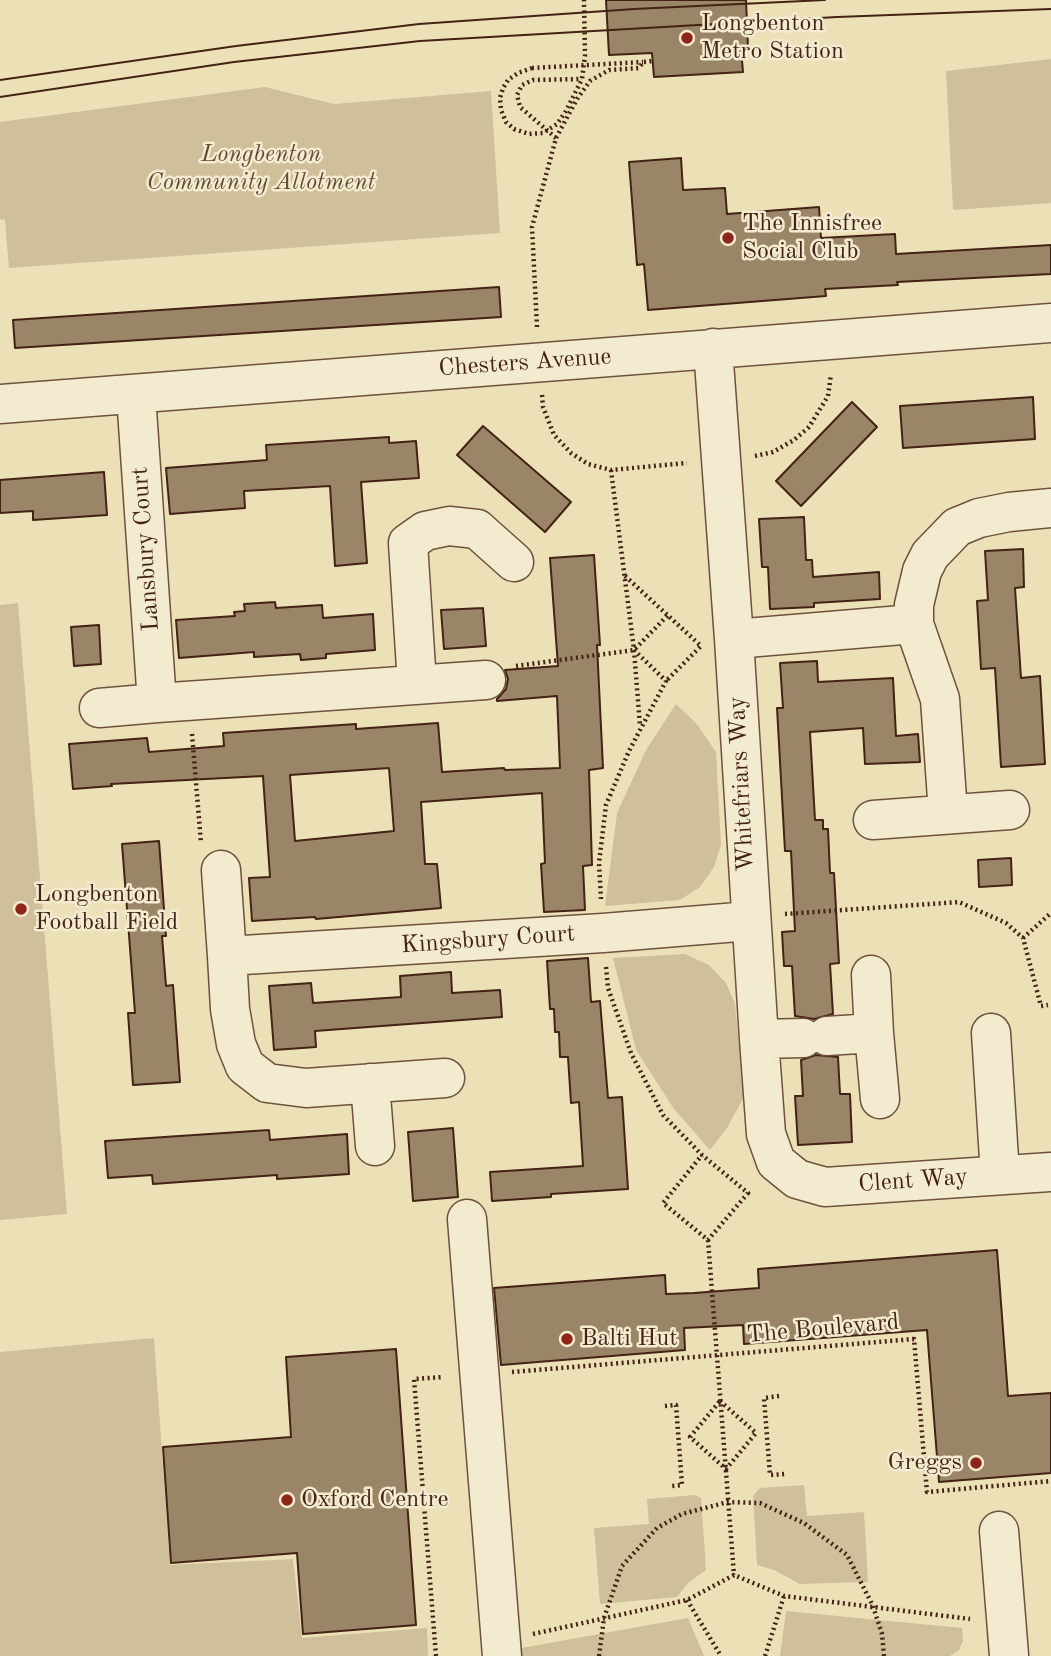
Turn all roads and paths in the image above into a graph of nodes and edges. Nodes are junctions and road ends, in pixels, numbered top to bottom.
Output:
1 (584, 0) edge
2 (653, 61) dead end
3 (643, 62) junction
4 (582, 79) junction
5 (556, 138) junction
6 (1051, 323) edge
7 (713, 348) junction
8 (539, 362) junction
9 (136, 394) junction
10 (0, 404) edge
11 (611, 470) dead end
12 (1051, 508) edge
13 (514, 562) dead end
14 (625, 576) junction
15 (668, 615) junction
16 (914, 624) junction
17 (734, 639) junction
18 (634, 650) junction
19 (486, 680) joint
20 (666, 681) junction
21 (416, 684) junction
22 (173, 702) junction
23 (99, 708) dead end
24 (641, 730) junction
25 (1010, 810) dead end
26 (948, 813) junction
27 (873, 820) dead end
28 (221, 870) joint
29 (1051, 913) edge
30 (750, 919) junction
31 (603, 933) junction
32 (1023, 938) junction
33 (227, 956) junction
34 (871, 975) dead end
35 (1048, 1005) dead end
36 (874, 1033) junction
37 (991, 1033) dead end
38 (759, 1039) junction
39 (445, 1078) dead end
40 (370, 1083) junction
41 (880, 1099) dead end
42 (375, 1146) dead end
43 (702, 1155) junction
44 (1051, 1172) edge
45 (1000, 1175) junction
46 (825, 1188) joint
47 (467, 1219) dead end
48 (708, 1240) junction
49 (717, 1355) junction
50 (498, 1373) dead end
51 (414, 1379) dead end
52 (779, 1396) dead end
53 (720, 1401) junction
54 (665, 1406) dead end
55 (766, 1432) junction
56 (756, 1433) junction
57 (690, 1437) junction
58 (679, 1438) junction
59 (726, 1469) junction
60 (785, 1474) dead end
61 (1051, 1481) edge
62 (672, 1486) dead end
63 (728, 1502) junction
64 (999, 1531) dead end
65 (734, 1575) junction
66 (784, 1596) junction
67 (687, 1600) junction
68 (873, 1606) junction
69 (604, 1618) junction
70 (1008, 1648) edge
71 (501, 1649) edge
72 (436, 1656) edge
73 (599, 1656) edge
74 (721, 1656) edge
75 (765, 1656) edge
76 (884, 1656) edge

1 - 4 path, bridge
2 - 3 path
3 - 4 path, bridge
3 - 5 path
4 - 5 path
5 - 8 path
6 - 7 street, Chesters Avenue
7 - 8 street, Chesters Avenue
7 - 17 street, Whitefriars Way
8 - 9 street, Chesters Avenue
9 - 10 street, Chesters Avenue
9 - 22 street, Lansbury Court
11 - 14 path
12 - 16 street
13 - 21 street
14 - 15 path
14 - 18 path
15 - 18 path
15 - 20 path
16 - 17 street
16 - 26 street
17 - 30 street, Whitefriars Way
18 - 19 path
18 - 20 path
18 - 24 path
19 - 21 street
20 - 24 path
21 - 22 street
22 - 23 street
22 - 28 path
24 - 31 path
25 - 26 street
26 - 27 street
28 - 33 street
29 - 32 path
30 - 31 street, Kingsbury Court
30 - 32 path
30 - 38 street, Whitefriars Way
31 - 33 street, Kingsbury Court
31 - 43 path
32 - 35 path
33 - 40 street
34 - 36 street
36 - 38 street
36 - 41 street
37 - 45 street, Clent Way
38 - 46 street, Whitefriars Way
39 - 40 street
40 - 42 street
43 - 48 path
43 - 48 path
44 - 45 street, Clent Way
45 - 46 street, Clent Way
47 - 71 street
48 - 49 path
49 - 50 path, The Boulevard
49 - 53 path
49 - 61 path, The Boulevard
51 - 72 path
52 - 55 path
53 - 56 path
53 - 57 path
53 - 59 path
54 - 58 path
55 - 56 path
55 - 60 path
56 - 59 path
57 - 58 path
57 - 59 path
58 - 62 path
59 - 63 path
63 - 65 path
63 - 68 path
63 - 69 path
64 - 70 street
65 - 66 path
65 - 67 path
66 - 68 path
66 - 75 path
67 - 69 path
67 - 74 path
68 - 70 path
68 - 76 path
69 - 71 path
69 - 73 path

